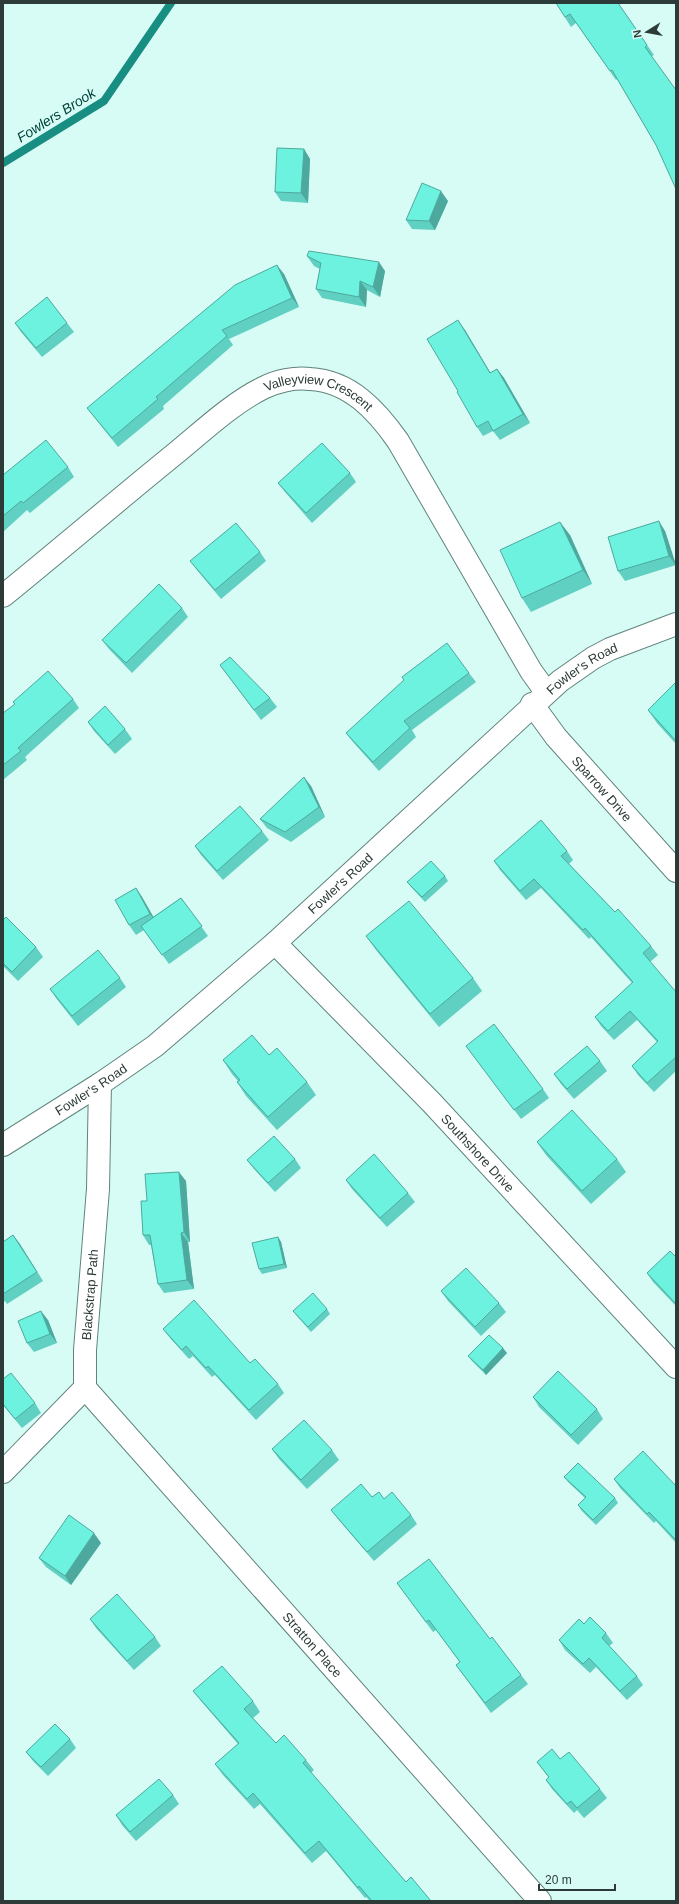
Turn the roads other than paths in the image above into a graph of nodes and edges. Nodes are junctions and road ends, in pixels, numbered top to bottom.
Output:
1 (3, 596) edge
2 (676, 624) edge
3 (539, 698) junction
4 (676, 871) edge
5 (275, 943) junction
6 (100, 1084) junction
7 (3, 1145) edge
8 (676, 1367) edge
9 (85, 1388) junction
10 (3, 1472) edge
11 (540, 1901) edge

1 - 3 street, Valleyview Crescent
2 - 3 street, Fowler's Road
3 - 4 street, Sparrow Drive
3 - 5 street, Fowler's Road
5 - 6 street, Fowler's Road
5 - 8 street, Southshore Drive
6 - 7 street, Fowler's Road
6 - 9 street, Blackstrap Path
9 - 10 street
9 - 11 street, Stratton Place

